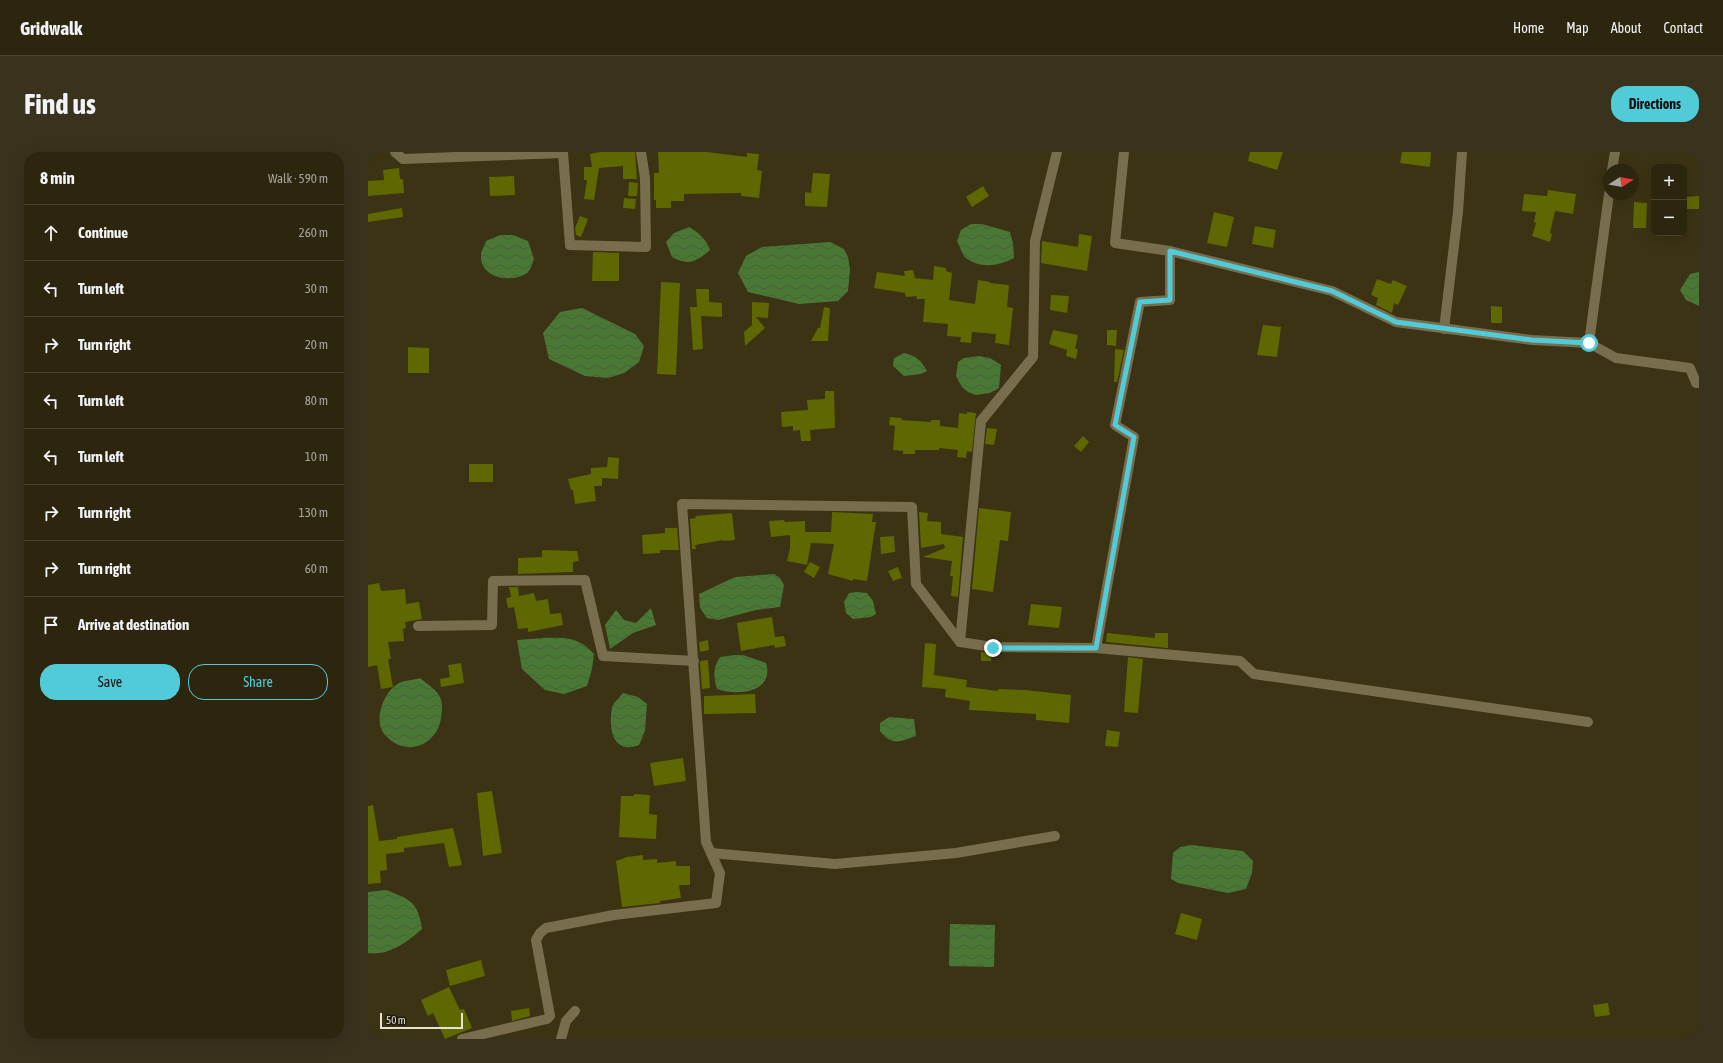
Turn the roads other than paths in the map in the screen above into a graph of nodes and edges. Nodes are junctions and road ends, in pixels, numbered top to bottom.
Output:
1 (395, 152) edge
2 (641, 152) edge
3 (1057, 152) edge
4 (1124, 152) edge
5 (1462, 152) edge
6 (1615, 152) edge
7 (1613, 164) edge
8 (1608, 200) edge
9 (1170, 251) junction
10 (1444, 328) junction
11 (1589, 343) junction
12 (1699, 383) edge
13 (418, 626) dead end
14 (960, 642) junction
15 (1096, 648) junction
16 (694, 661) junction
17 (1588, 722) dead end
18 (1055, 836) dead end
19 (711, 853) junction
20 (575, 1011) dead end
21 (462, 1039) edge
22 (561, 1039) edge

1 - 2 street
3 - 14 street
4 - 9 street
5 - 10 street
6 - 7 street
8 - 11 street
9 - 10 street
9 - 15 street
10 - 11 street
11 - 12 street
13 - 16 street
14 - 15 street
14 - 16 street
15 - 17 street
16 - 19 street
18 - 19 street
19 - 21 street
20 - 22 street

